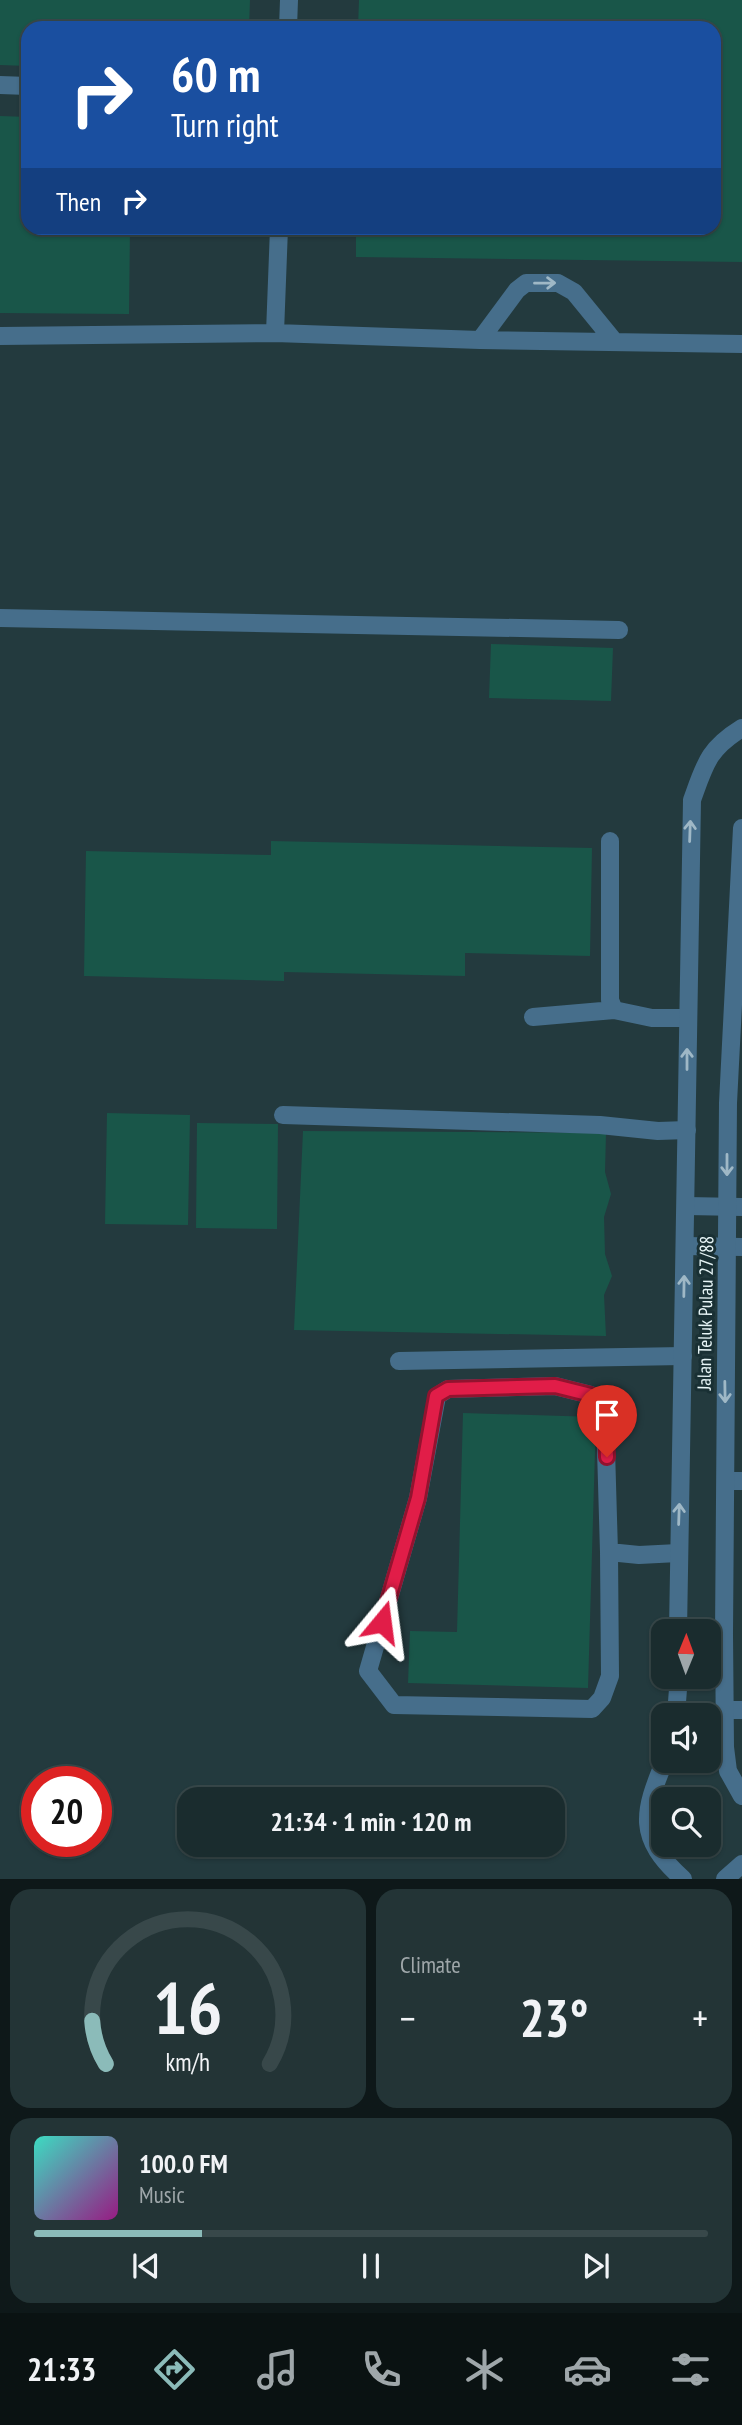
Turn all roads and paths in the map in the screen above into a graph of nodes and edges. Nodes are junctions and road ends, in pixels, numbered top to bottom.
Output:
1 (289, 0) edge
2 (288, 21) edge
3 (0, 85) edge
4 (21, 86) edge
5 (279, 235) edge
6 (275, 333) junction
7 (0, 336) edge
8 (480, 340) junction
9 (614, 341) junction
10 (742, 344) edge
11 (0, 618) edge
12 (620, 630) dead end
13 (742, 728) edge
14 (742, 828) edge
15 (610, 841) dead end
16 (739, 967) edge
17 (614, 1010) junction
18 (533, 1017) dead end
19 (687, 1018) junction
20 (728, 1103) junction
21 (283, 1115) dead end
22 (742, 1128) edge
23 (687, 1130) junction
24 (686, 1206) junction
25 (734, 1206) edge
26 (685, 1246) junction
27 (734, 1247) edge
28 (742, 1314) edge
29 (726, 1339) junction
30 (683, 1356) junction
31 (399, 1361) dead end
32 (734, 1481) edge
33 (609, 1552) junction
34 (678, 1553) junction
35 (678, 1619) edge
36 (733, 1710) edge
37 (660, 1773) edge
38 (742, 1796) edge
39 (742, 1864) edge
40 (683, 1879) edge
41 (725, 1879) edge

1 - 2 street
3 - 4 street
5 - 6 street
6 - 7 street
6 - 8 street
8 - 9 street
8 -> 9 street
9 - 10 street
11 - 12 street
19 -> 13 street, Jalan Teluk Pulau 27/88
14 - 16 street, Jalan Teluk Pulau 27/88
15 - 17 street
16 - 20 street, Jalan Teluk Pulau 27/88
17 - 18 street
17 - 19 street
23 -> 19 street, Jalan Teluk Pulau 27/88
20 - 22 street
20 -> 25 street, Jalan Teluk Pulau 27/88
21 - 23 street
23 - 24 street, Jalan Teluk Pulau 27/88
24 - 25 street
24 - 26 street, Jalan Teluk Pulau 27/88
25 - 27 street, Jalan Teluk Pulau 27/88
26 - 27 street
30 -> 26 street, Jalan Teluk Pulau 27/88
27 - 29 street, Jalan Teluk Pulau 27/88
28 - 29 street
29 -> 32 street, Jalan Teluk Pulau 27/88
30 - 31 street
34 -> 30 street, Jalan Teluk Pulau 27/88
32 - 36 street, Jalan Teluk Pulau 27/88
33 - 33 street
33 - 34 street
34 - 35 street, Jalan Teluk Pulau 27/88
36 - 38 street, Jalan Teluk Pulau 27/88
37 - 40 street
39 - 41 street

